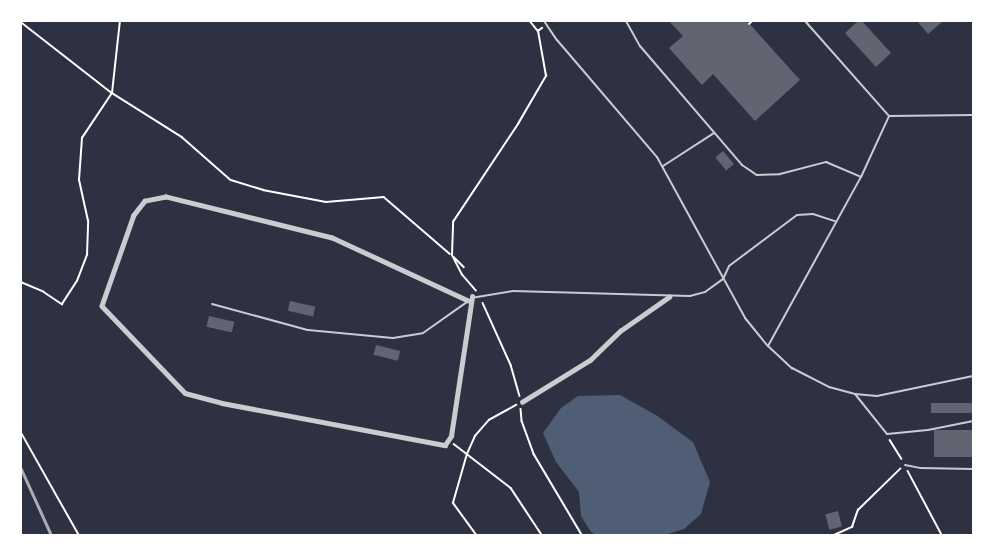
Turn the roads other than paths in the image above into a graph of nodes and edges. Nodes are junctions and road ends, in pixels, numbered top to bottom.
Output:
1 (544, 21) edge
2 (626, 21) edge
3 (805, 21) edge
4 (973, 115) edge
5 (889, 116) junction
6 (714, 133) junction
7 (663, 166) junction
8 (861, 177) junction
9 (835, 221) junction
10 (723, 279) junction
11 (669, 297) junction
12 (470, 299) junction
13 (212, 304) dead end
14 (768, 346) junction
15 (973, 376) edge
16 (855, 394) junction
17 (522, 402) road end
18 (973, 421) edge
19 (905, 465) road end
20 (973, 469) edge

1 - 7 lane
2 - 6 lane
3 - 5 lane
4 - 5 lane
5 - 8 lane
6 - 7 lane
6 - 8 lane
7 - 10 lane
8 - 9 lane
9 - 10 lane
9 - 14 lane
10 - 11 lane
10 - 14 lane
11 - 12 lane
11 - 17 street
12 - 12 street
12 - 13 lane
14 - 16 lane
15 - 16 lane
16 - 18 lane
19 - 20 lane

